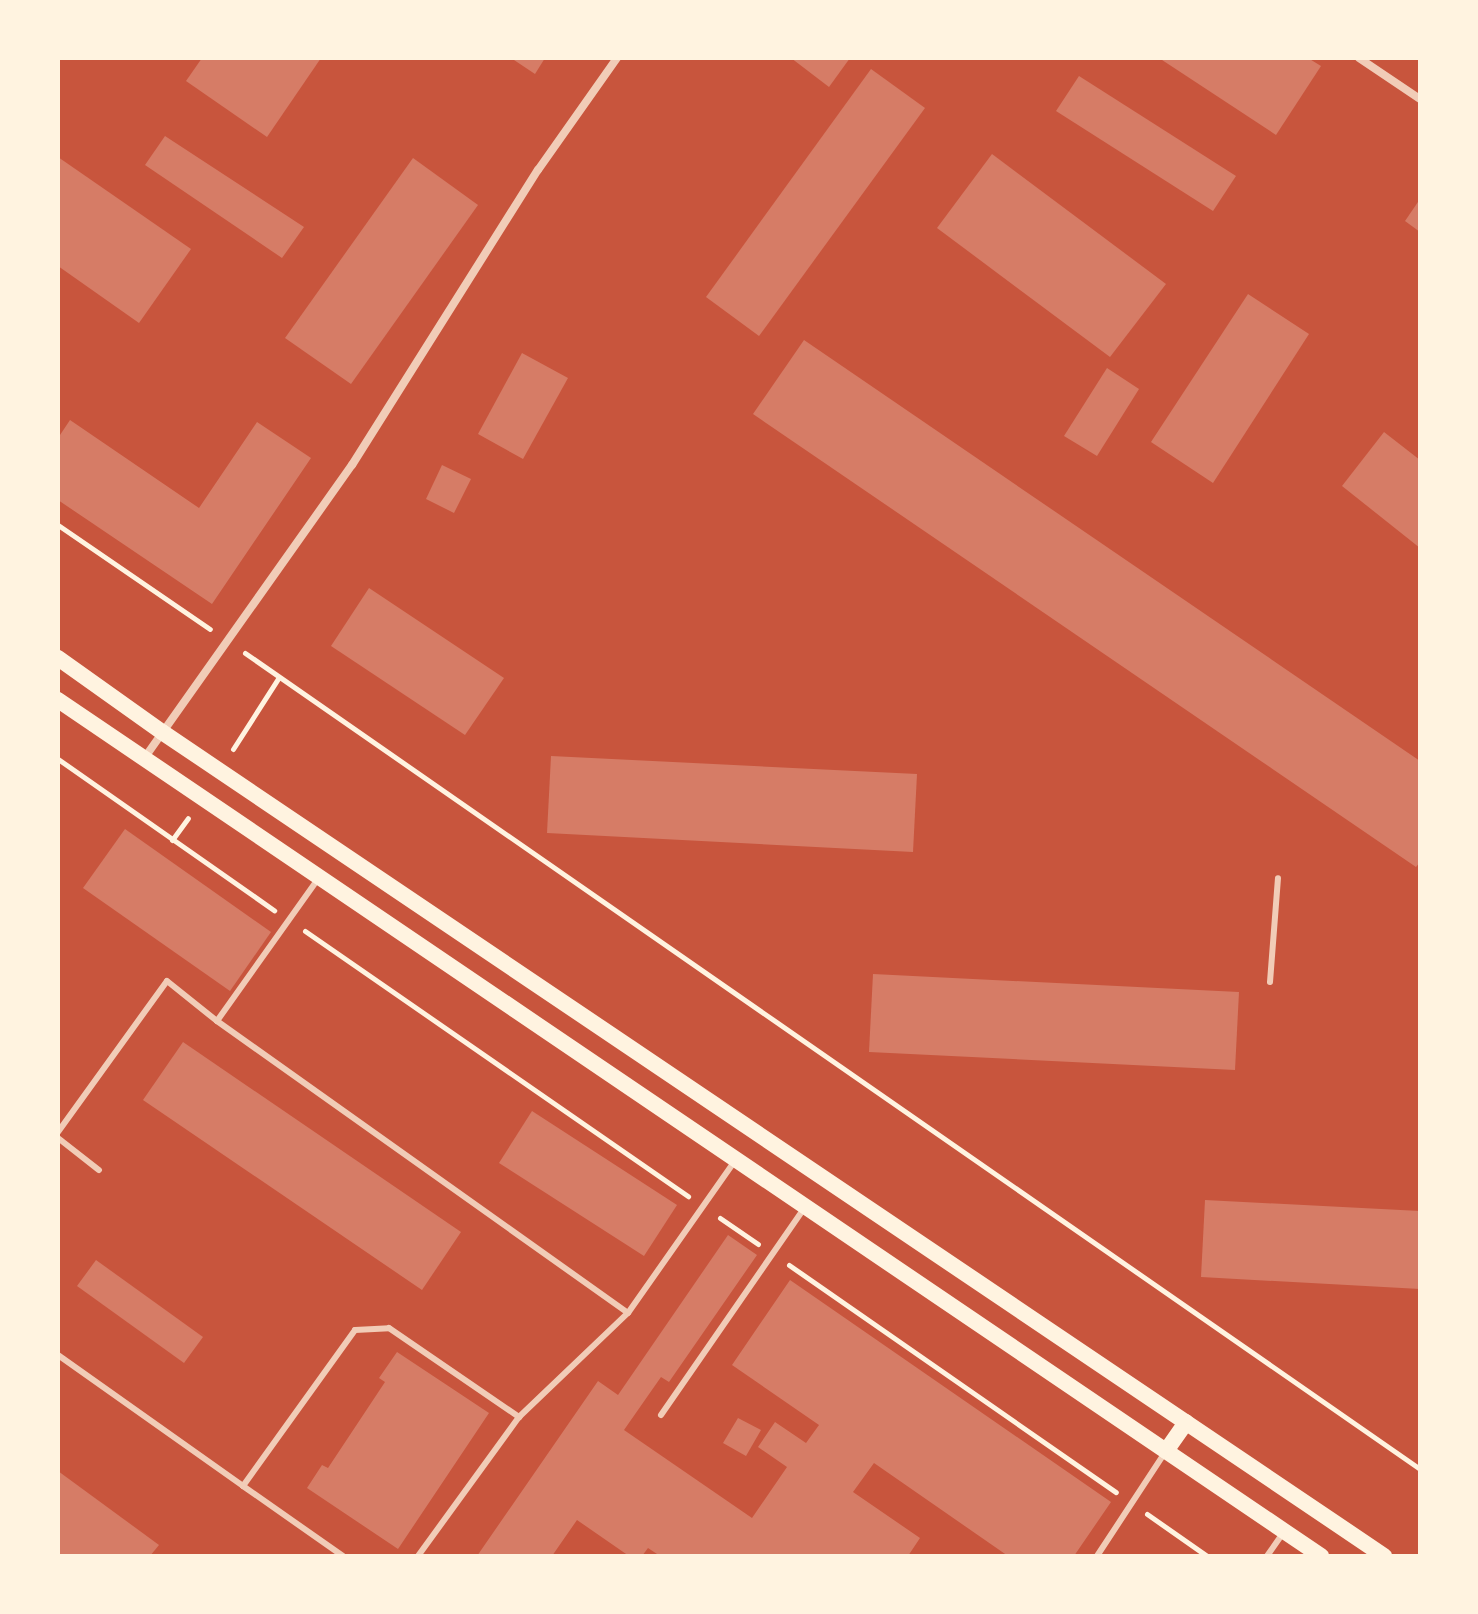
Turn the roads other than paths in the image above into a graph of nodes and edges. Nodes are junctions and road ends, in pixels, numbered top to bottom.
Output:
1 (617, 58) edge
2 (1359, 58) edge
3 (1420, 99) edge
4 (58, 658) edge
5 (58, 700) edge
6 (162, 732) junction
7 (143, 761) junction
8 (1278, 878) dead end
9 (318, 879) junction
10 (1270, 982) dead end
11 (217, 1021) junction
12 (58, 1135) edge
13 (735, 1161) junction
14 (99, 1170) dead end
15 (805, 1207) junction
16 (628, 1313) junction
17 (58, 1355) edge
18 (661, 1415) dead end
19 (519, 1417) junction
20 (1186, 1422) junction
21 (1166, 1451) junction
22 (243, 1486) junction
23 (1284, 1531) junction
24 (343, 1556) edge
25 (418, 1556) edge
26 (1097, 1556) edge
27 (1267, 1556) edge
28 (1321, 1556) edge
29 (1384, 1556) edge

1 - 6 street
2 - 3 street
4 - 6 main road
5 - 7 main road
6 - 7 street
6 - 20 main road
7 - 9 main road
8 - 10 lane
9 - 11 lane
9 - 13 main road
11 - 12 lane
11 - 16 lane
12 - 14 lane
13 - 15 main road
13 - 16 lane
15 - 18 lane
15 - 21 main road
16 - 19 lane
17 - 22 lane
19 - 22 lane
19 - 25 lane
20 - 21 main road
20 - 29 main road
21 - 23 main road
21 - 26 lane
22 - 24 lane
23 - 27 lane
23 - 28 main road

